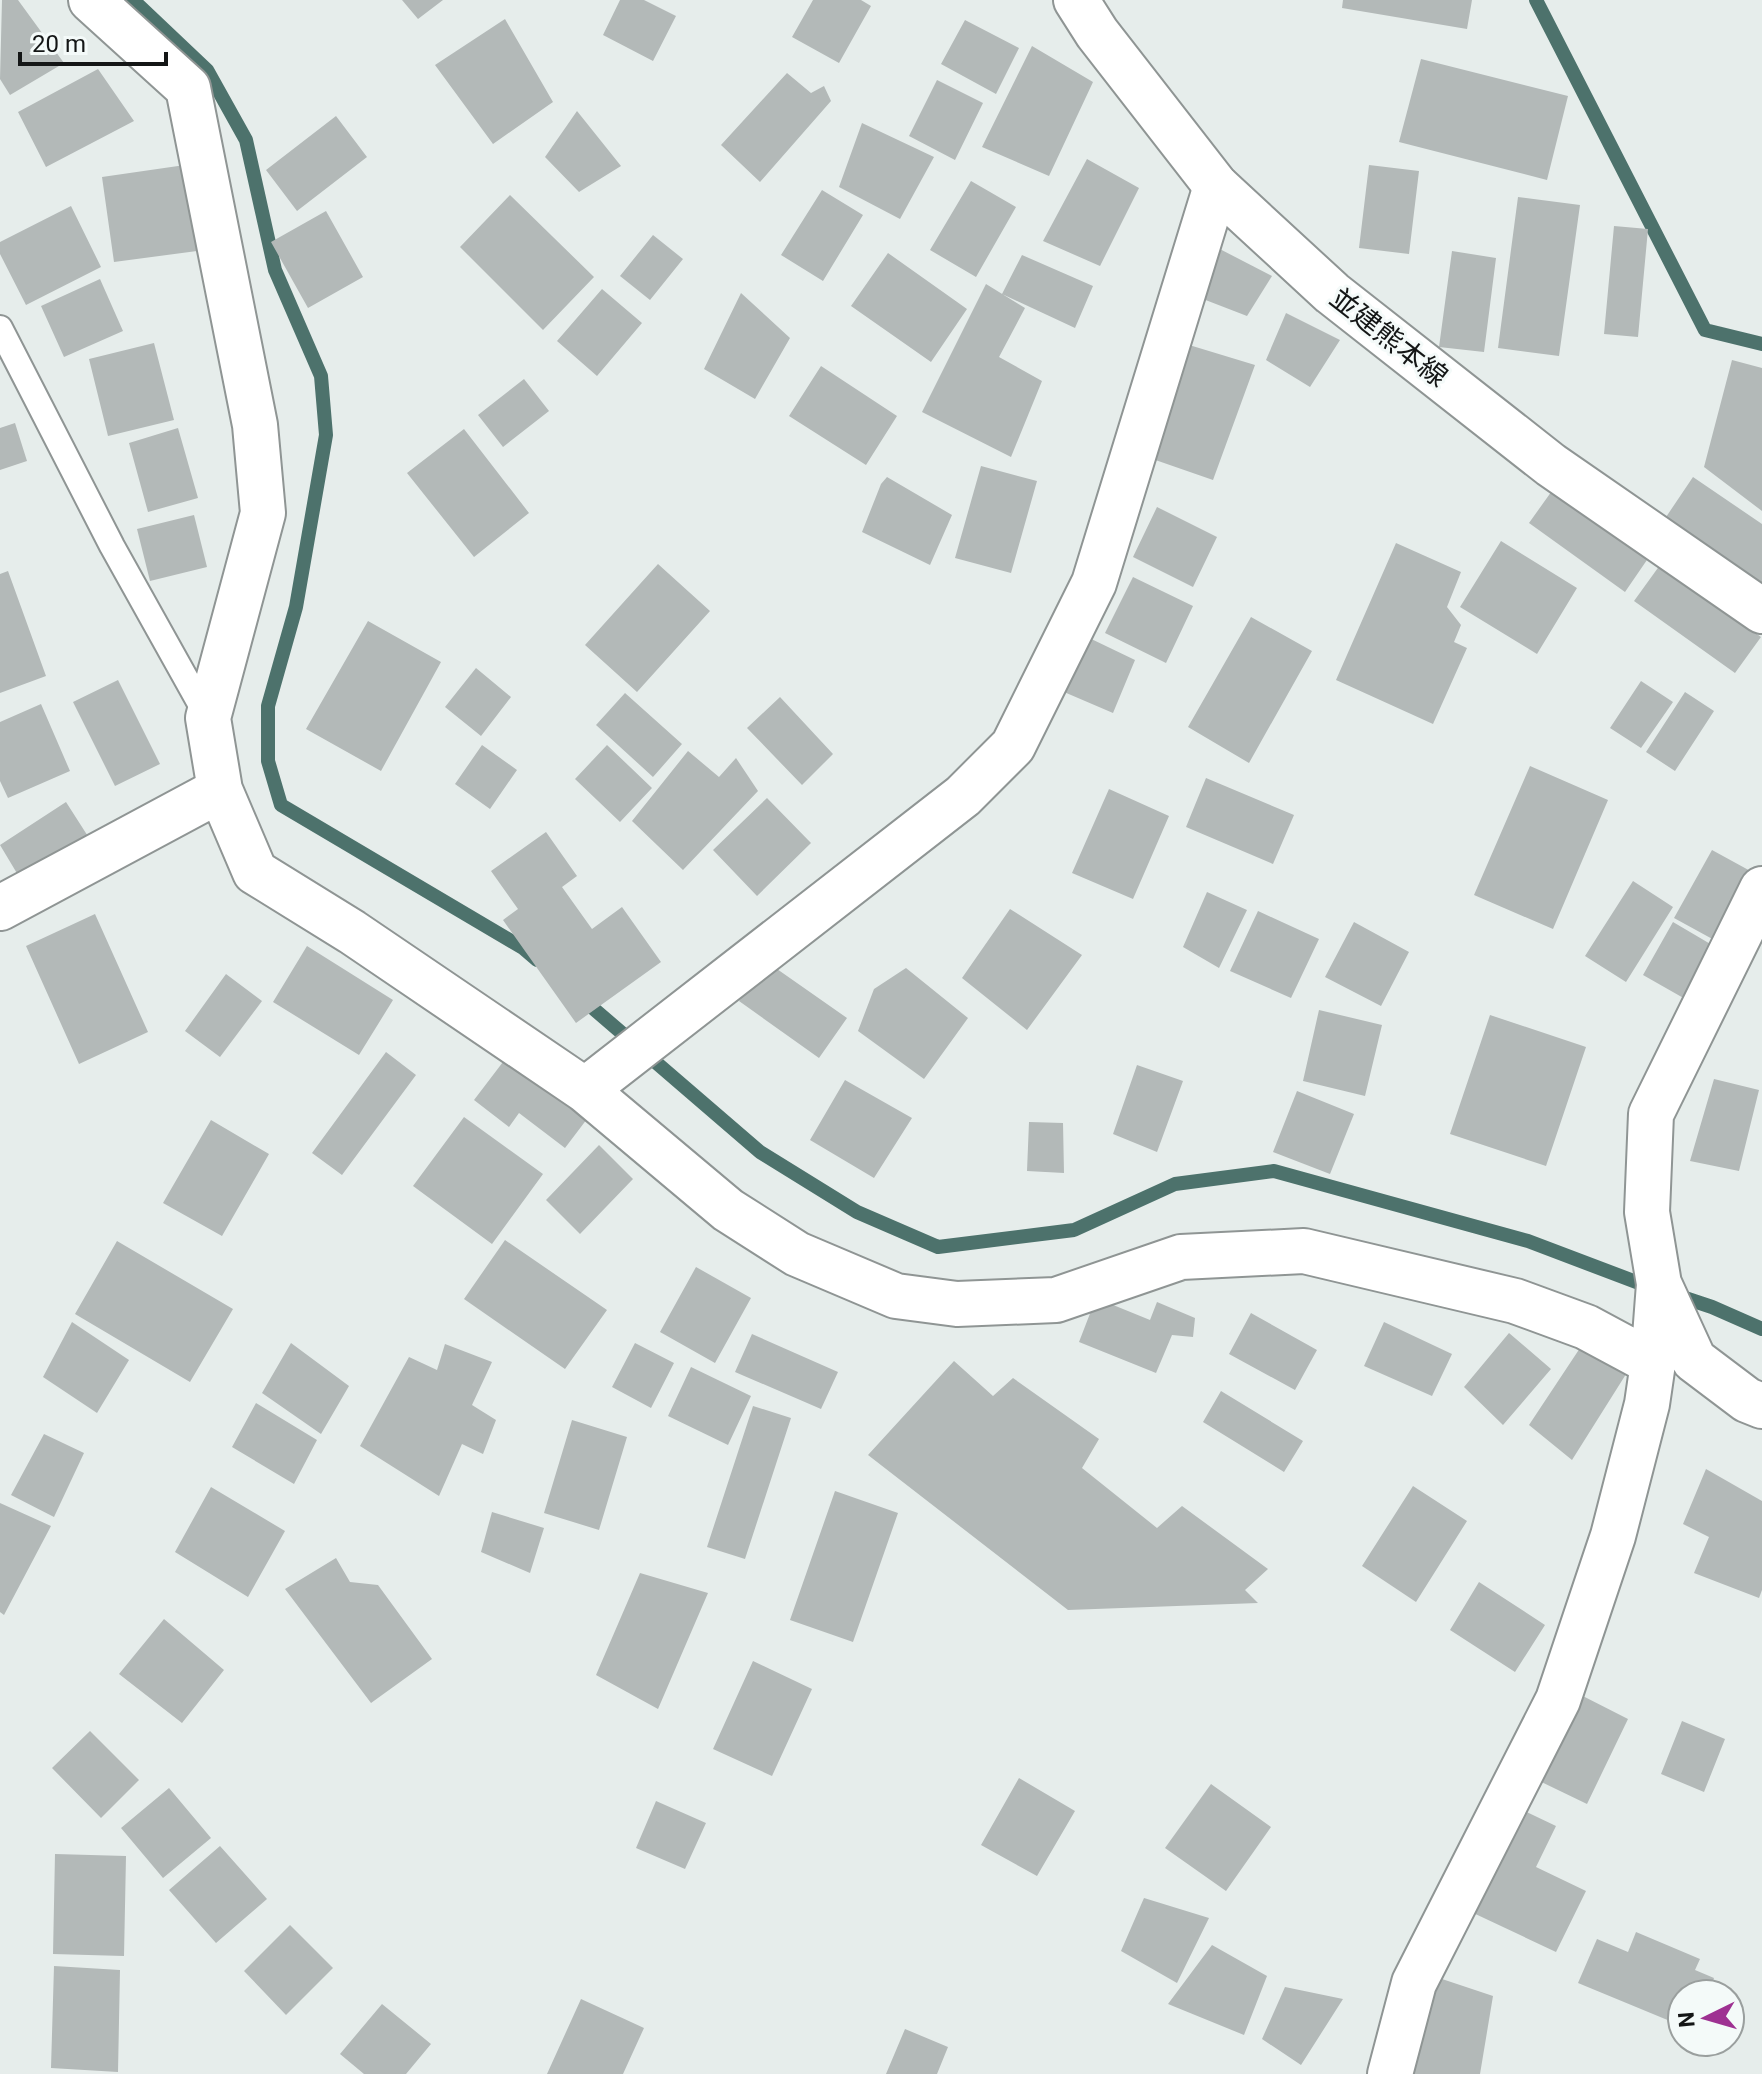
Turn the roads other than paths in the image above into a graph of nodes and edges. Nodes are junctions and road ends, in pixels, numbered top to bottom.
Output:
1 (91, 0) edge
2 (1076, 0) edge
3 (1216, 186) junction
4 (0, 328) edge
5 (1762, 611) edge
6 (208, 718) junction
7 (220, 790) junction
8 (1762, 889) edge
9 (0, 908) edge
10 (585, 1090) junction
11 (1659, 1284) junction
12 (1653, 1363) junction
13 (1762, 1406) edge
14 (1390, 2074) edge

1 - 6 street
2 - 3 street, 並建熊本線
3 - 5 street, 並建熊本線
3 - 10 street
4 - 6 lane
6 - 7 street
7 - 9 street
7 - 10 street
8 - 11 street
10 - 12 street
11 - 12 street
11 - 13 street
12 - 14 street

